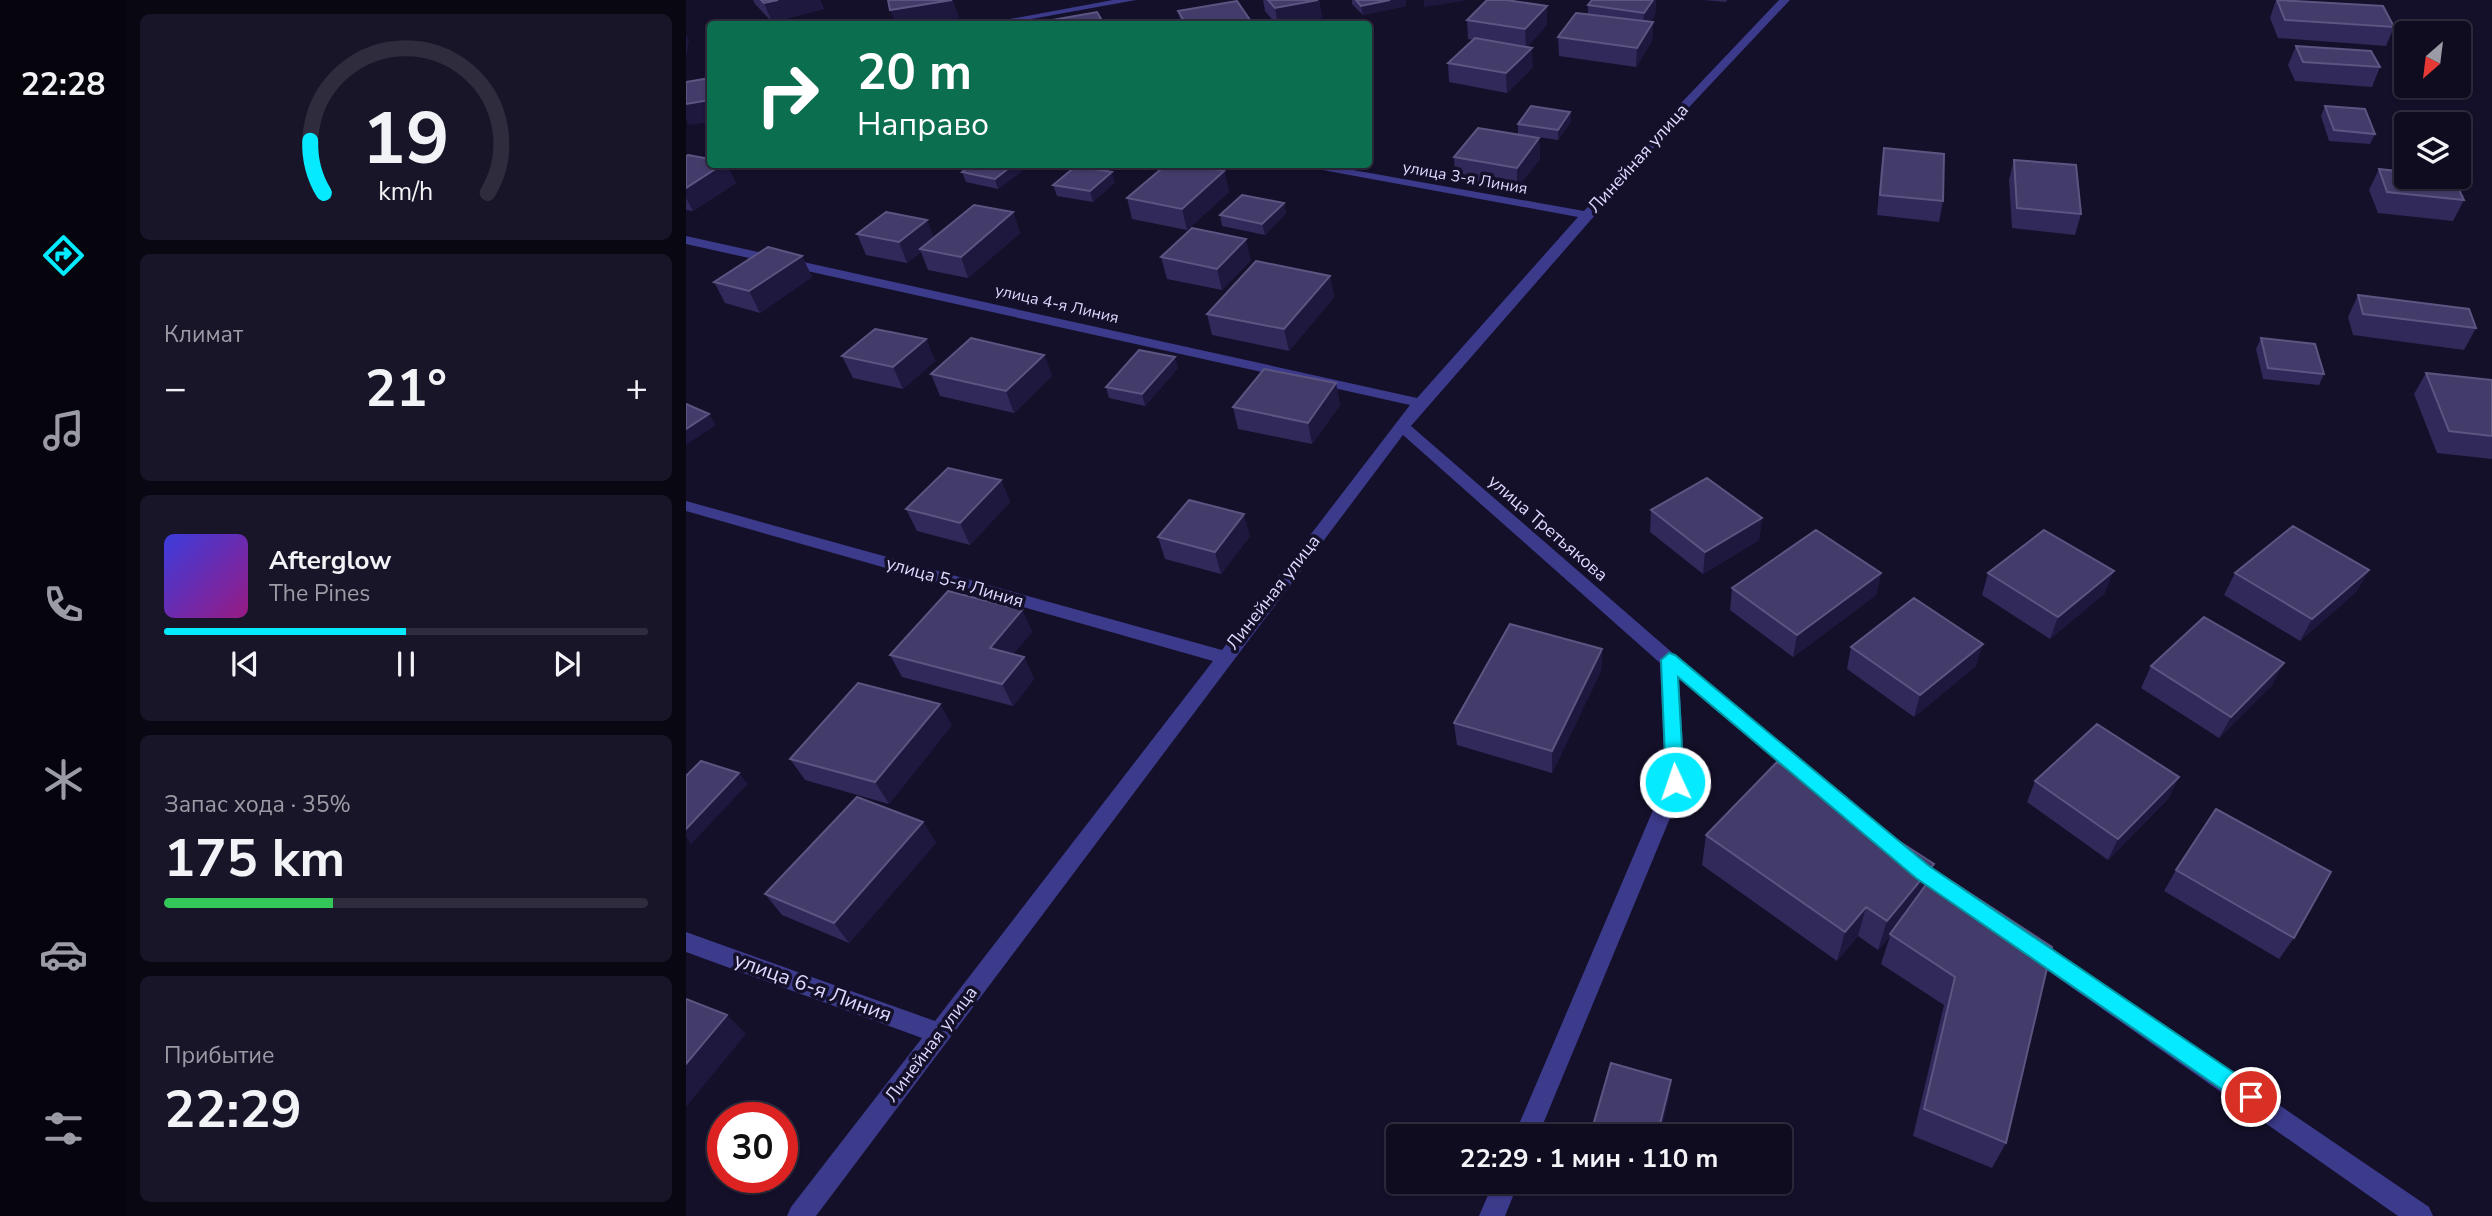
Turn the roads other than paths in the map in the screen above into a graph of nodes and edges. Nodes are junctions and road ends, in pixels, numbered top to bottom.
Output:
1 (1131, 0) edge
2 (1785, 0) edge
3 (1006, 21) edge
4 (1319, 168) edge
5 (1587, 215) junction
6 (686, 240) edge
7 (1420, 403) junction
8 (1402, 426) junction
9 (686, 506) edge
10 (1223, 657) junction
11 (1669, 660) junction
12 (1869, 828) edge
13 (2014, 934) edge
14 (686, 942) edge
15 (939, 1033) junction
16 (1531, 1124) edge
17 (1501, 1194) edge
18 (800, 1216) edge
19 (1492, 1216) edge
20 (2420, 1216) edge

1 - 3 street
2 - 5 street, Линейная улица
4 - 5 street, улица 3-я Линия
5 - 7 street, Линейная улица
6 - 7 street, улица 4-я Линия
7 - 8 street, Линейная улица
8 - 10 street, Линейная улица
8 - 11 street, улица Третьякова
9 - 10 street, улица 5-я Линия
10 - 15 street, Линейная улица
11 - 12 street, улица Третьякова
11 - 16 street
13 - 20 street
14 - 15 street, улица 6-я Линия
15 - 18 street, Линейная улица
17 - 19 street

